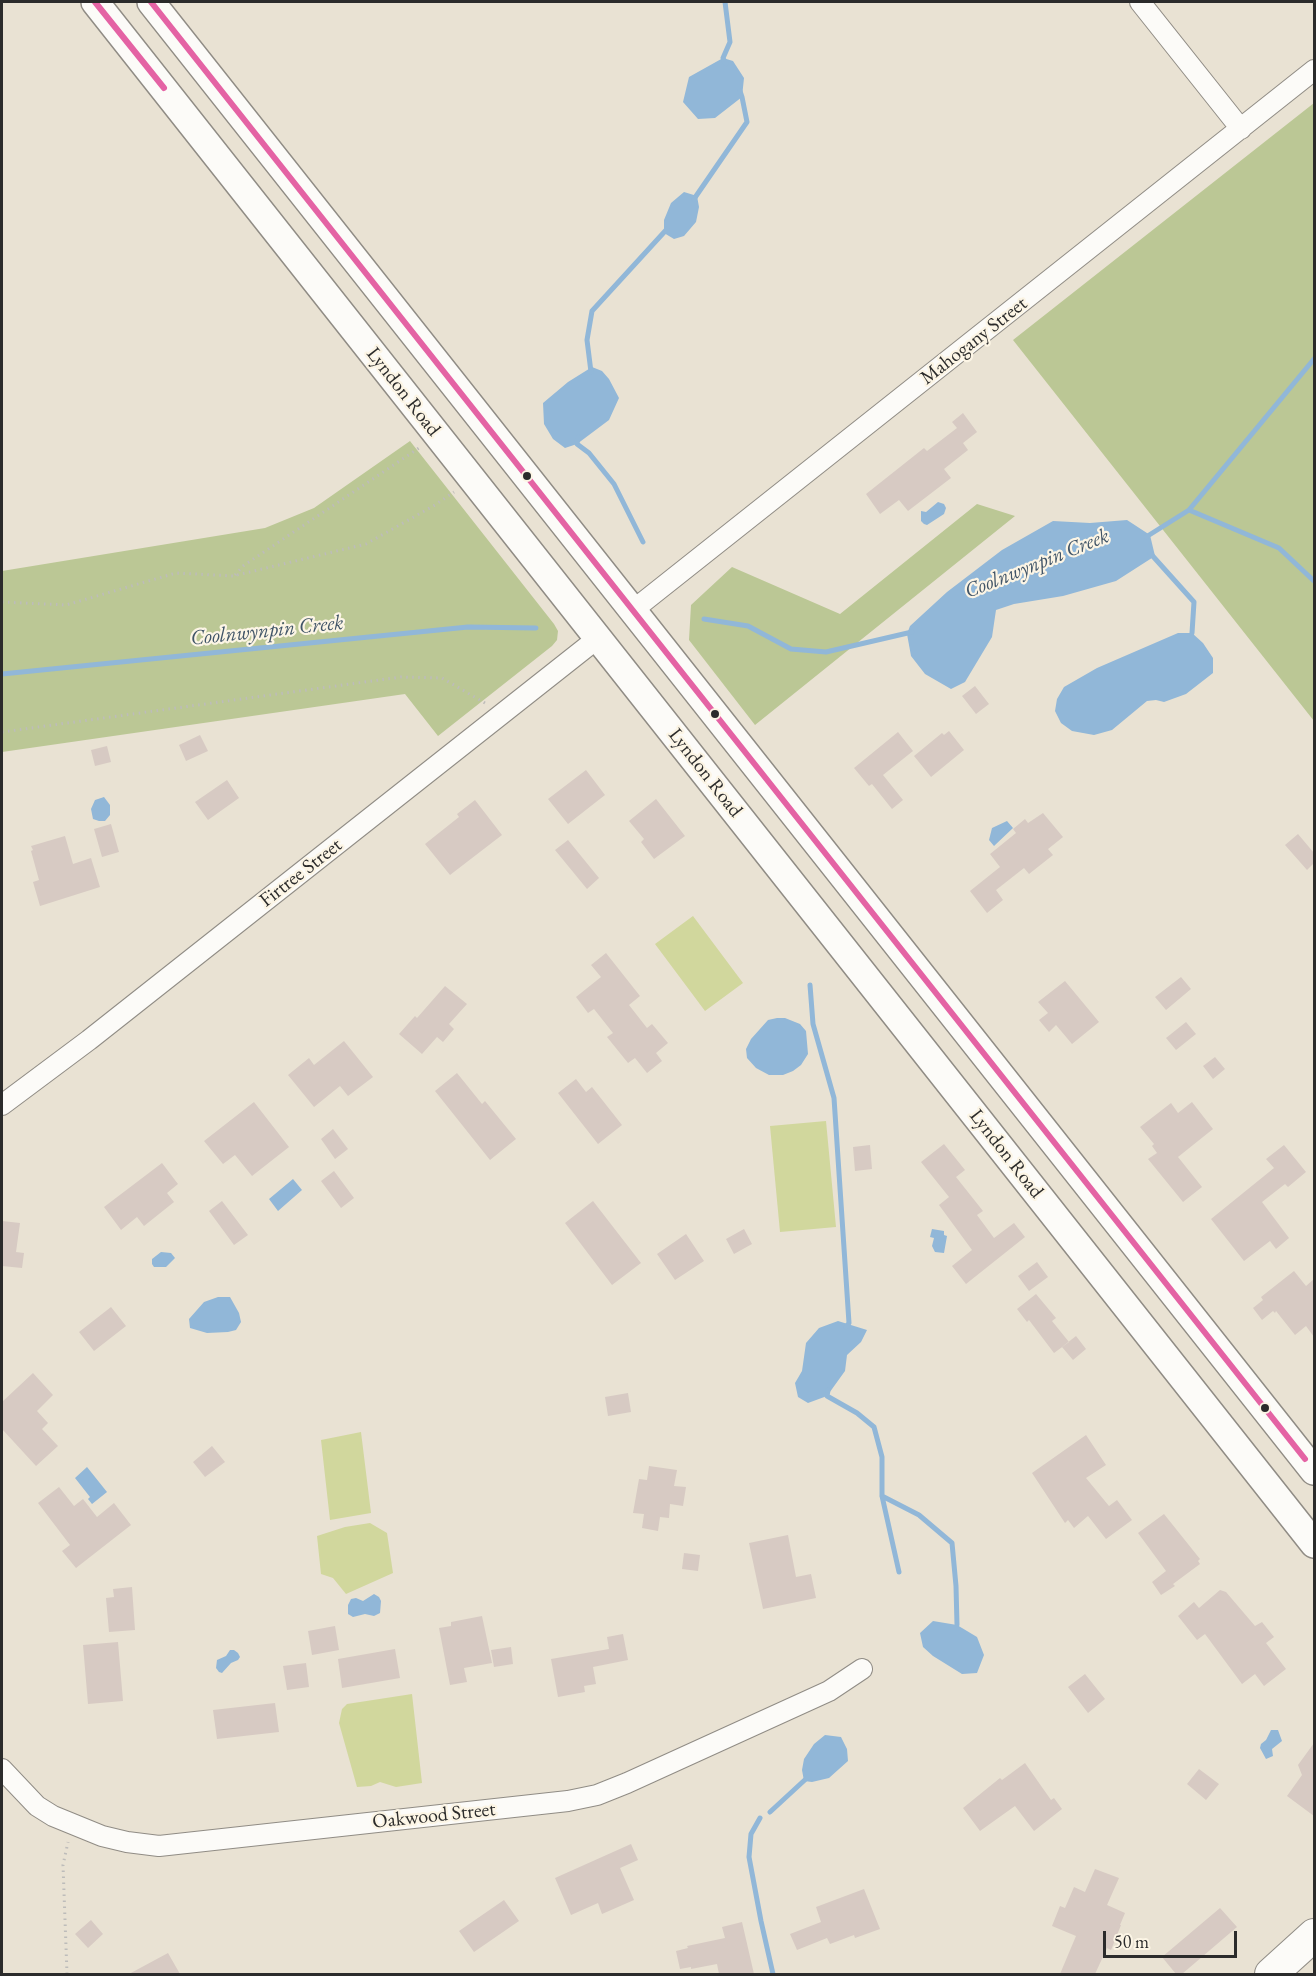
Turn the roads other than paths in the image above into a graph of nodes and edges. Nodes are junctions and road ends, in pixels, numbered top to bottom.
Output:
1 (95, 2) edge
2 (151, 2) edge
3 (1140, 2) edge
4 (1314, 70) edge
5 (1241, 129) junction
6 (632, 610) junction
7 (598, 638) junction
8 (2, 1106) edge
9 (1310, 1465) edge
10 (1269, 1487) junction
11 (1314, 1544) edge
12 (862, 1669) dead end
13 (2, 1769) edge
14 (1314, 1929) edge
15 (1314, 1935) edge
16 (1272, 1974) edge

1 - 7 main road, Lyndon Road
2 - 6 main road
3 - 5 street
4 - 5 street, Mahogany Street
5 - 6 street, Mahogany Street
6 - 7 main road
6 - 9 main road
7 - 8 street, Firtree Street
7 - 10 main road, Lyndon Road
9 - 10 main road
10 - 11 main road, Lyndon Road
12 - 13 street, Oakwood Street
14 - 16 main road
15 - 16 highway

